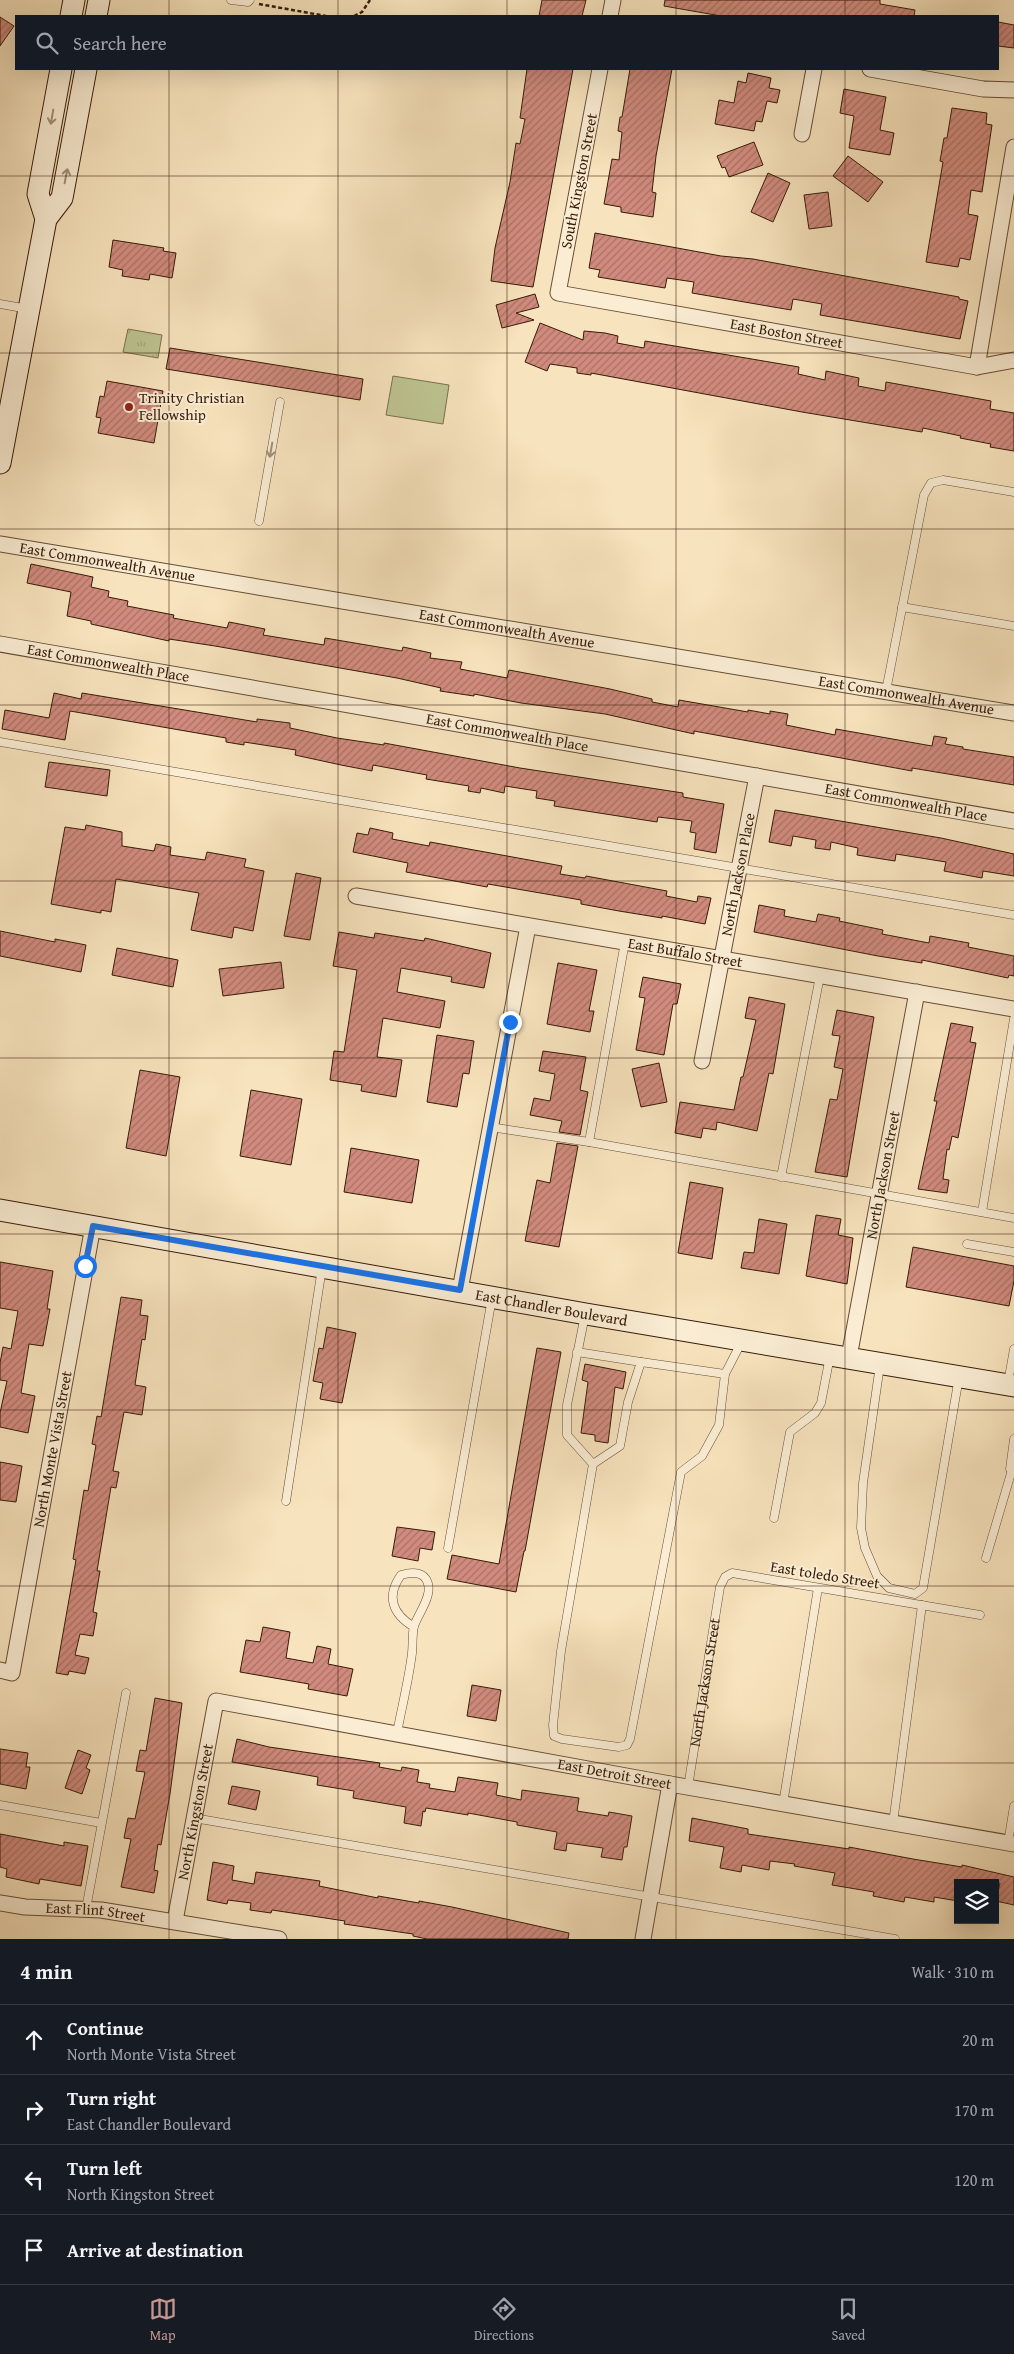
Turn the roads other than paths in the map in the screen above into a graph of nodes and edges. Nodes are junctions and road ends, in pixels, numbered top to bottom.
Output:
1 (74, 0) edge
2 (99, 0) edge
3 (231, 0) edge
4 (613, 0) edge
5 (249, 1) edge
6 (71, 15) edge
7 (96, 15) edge
8 (610, 15) edge
9 (61, 70) edge
10 (86, 70) edge
11 (600, 70) edge
12 (814, 70) edge
13 (876, 70) edge
14 (1014, 90) edge
15 (802, 134) dead end
16 (1014, 147) edge
17 (46, 219) junction
18 (558, 293) joint
19 (0, 304) edge
20 (29, 309) junction
21 (1014, 360) edge
22 (977, 367) junction
23 (280, 402) dead end
24 (4, 415) edge
25 (0, 463) edge
26 (1014, 492) edge
27 (259, 521) dead end
28 (0, 544) edge
29 (902, 607) junction
30 (1014, 626) edge
31 (0, 644) edge
32 (886, 691) junction
33 (1014, 713) edge
34 (0, 742) edge
35 (757, 776) junction
36 (1014, 821) edge
37 (739, 868) junction
38 (356, 896) dead end
39 (1014, 915) edge
40 (528, 926) junction
41 (625, 942) junction
42 (721, 959) junction
43 (820, 976) junction
44 (917, 992) junction
45 (1014, 1009) edge
46 (1014, 1019) edge
47 (702, 1062) dead end
48 (490, 1127) junction
49 (589, 1142) junction
50 (781, 1177) junction
51 (880, 1194) junction
52 (0, 1210) edge
53 (982, 1212) junction
54 (1014, 1218) edge
55 (93, 1226) junction
56 (967, 1244) dead end
57 (1014, 1252) edge
58 (323, 1266) junction
59 (460, 1290) junction
60 (492, 1296) junction
61 (586, 1314) junction
62 (743, 1339) junction
63 (1014, 1349) edge
64 (577, 1352) junction
65 (840, 1356) junction
66 (641, 1362) junction
67 (881, 1363) junction
68 (725, 1374) junction
69 (960, 1376) junction
70 (1011, 1386) edge
71 (1014, 1438) edge
72 (593, 1464) junction
73 (1013, 1472) edge
74 (286, 1501) dead end
75 (774, 1518) dead end
76 (448, 1548) dead end
77 (986, 1558) dead end
78 (724, 1577) joint
79 (818, 1588) junction
80 (922, 1605) junction
81 (980, 1615) dead end
82 (414, 1626) junction
83 (6, 1671) edge
84 (126, 1693) dead end
85 (216, 1701) joint
86 (397, 1733) junction
87 (670, 1784) junction
88 (688, 1787) junction
89 (783, 1804) junction
90 (0, 1805) edge
91 (1014, 1806) edge
92 (194, 1818) junction
93 (102, 1823) junction
94 (893, 1823) junction
95 (1011, 1843) edge
96 (650, 1896) junction
97 (0, 1903) edge
98 (86, 1910) junction
99 (175, 1921) junction
100 (279, 1939) edge
101 (643, 1939) edge
102 (895, 1939) edge

1 - 6 main road
2 - 7 main road
3 - 5 lane
4 - 8 street
9 -> 17 main road
17 -> 10 main road
11 - 18 street, South Kingston Street
12 - 15 street
13 - 14 street
16 - 22 street
17 - 20 main road
18 - 22 street, East Boston Street
19 - 20 lane
20 - 24 main road
21 - 22 street, East Boston Street
23 -> 27 lane
24 - 25 main road
26 - 29 lane
28 - 32 street, East Commonwealth Avenue
29 - 30 lane
29 - 32 lane
31 - 35 street, East Commonwealth Place
32 - 33 street, East Commonwealth Avenue
34 - 37 lane
35 - 36 street, East Commonwealth Place
35 - 37 street, North Jackson Place
37 - 39 lane
37 - 42 street, North Jackson Place
38 - 40 street, East Buffalo Street
40 - 41 street, East Buffalo Street
40 - 48 street
41 - 42 street, East Buffalo Street
41 - 49 lane
42 - 43 street, East Buffalo Street
42 - 47 street, North Jackson Place
43 - 44 street, East Buffalo Street
43 - 50 lane
44 - 45 street, East Buffalo Street
44 - 51 street, North Jackson Street
46 - 53 lane
48 - 49 lane
48 - 59 street
49 - 50 lane
50 - 51 lane
51 - 53 lane
51 - 65 street, North Jackson Street
52 - 55 main road, East Chandler Boulevard
53 - 54 lane
55 - 58 main road, East Chandler Boulevard
55 - 83 street, North Monte Vista Street
56 - 57 lane
58 - 59 main road, East Chandler Boulevard
58 - 74 lane
59 - 60 main road, East Chandler Boulevard
60 - 61 main road, East Chandler Boulevard
60 - 76 lane
61 - 62 main road, East Chandler Boulevard
61 - 64 lane
62 - 65 main road, East Chandler Boulevard
62 - 68 lane
63 - 70 lane
64 - 66 lane
64 - 72 lane
65 - 67 main road, East Chandler Boulevard
65 - 75 lane
66 - 68 lane
66 - 72 lane
67 - 69 main road, East Chandler Boulevard
67 - 69 lane
68 - 72 lane
69 - 70 main road, East Chandler Boulevard
71 - 73 lane
73 - 77 lane
78 - 79 lane, East toledo Street
78 - 88 lane, North Jackson Street
79 - 80 lane, East toledo Street
79 - 89 lane
80 - 81 lane, East toledo Street
80 - 94 lane
82 - 82 lane
82 - 86 lane
84 - 93 lane
85 - 86 street, East Detroit Street
85 - 92 street, North Kingston Street
86 - 87 street, East Detroit Street
87 - 88 street, East Detroit Street
87 - 96 street
88 - 89 street, East Detroit Street
89 - 94 street, East Detroit Street
90 - 93 lane
91 - 95 lane
92 - 96 lane
92 - 99 street, North Kingston Street
93 - 98 lane
94 - 95 street, East Detroit Street
96 - 101 street
96 - 102 lane
97 - 98 street, East Flint Street
98 - 99 street, East Flint Street
99 - 100 street, East Flint Street

